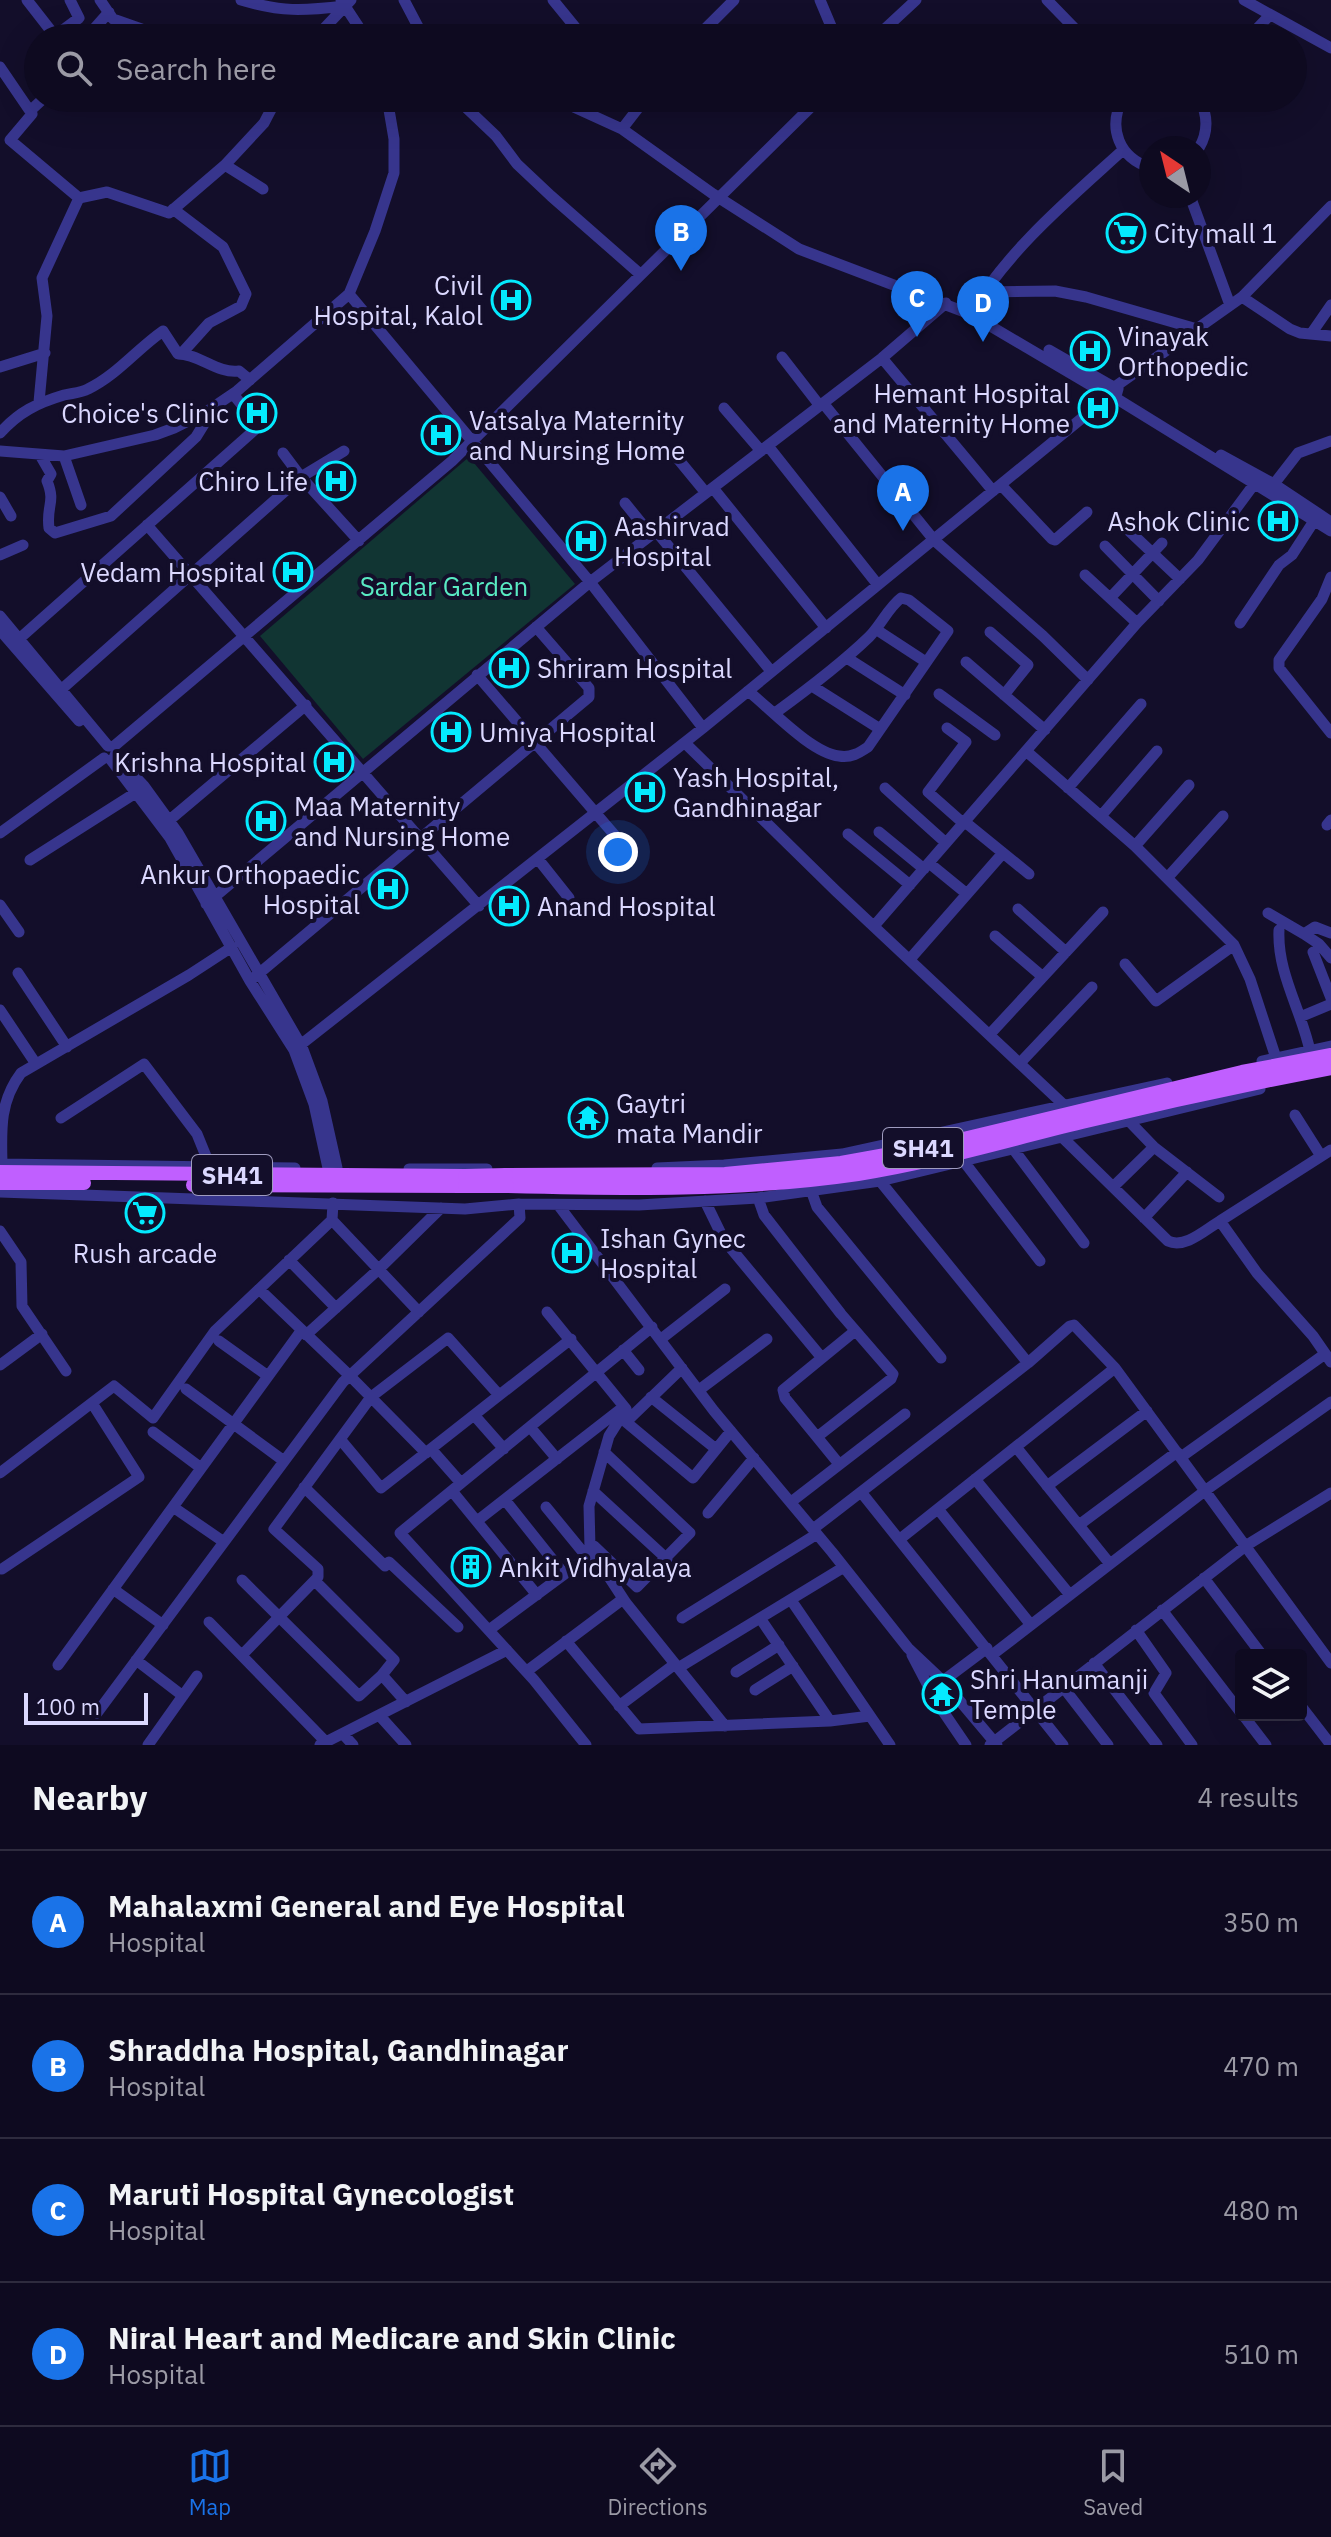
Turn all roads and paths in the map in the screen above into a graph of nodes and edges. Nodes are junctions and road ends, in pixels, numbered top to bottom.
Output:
1 (27, 0) edge
2 (70, 0) edge
3 (100, 0) edge
4 (241, 0) edge
5 (404, 0) edge
6 (553, 0) edge
7 (734, 0) edge
8 (820, 0) edge
9 (916, 0) edge
10 (1047, 0) edge
11 (1244, 0) edge
12 (345, 2) edge
13 (109, 12) junction
14 (1270, 15) junction
15 (46, 24) edge
16 (71, 24) edge
17 (98, 24) edge
18 (127, 24) edge
19 (327, 24) edge
20 (358, 24) edge
21 (417, 24) edge
22 (573, 24) edge
23 (710, 24) edge
24 (830, 24) edge
25 (890, 24) edge
26 (1070, 24) edge
27 (1261, 24) edge
28 (1287, 24) edge
29 (1307, 35) edge
30 (1331, 48) edge
31 (0, 67) edge
32 (24, 102) edge
33 (31, 112) edge
34 (270, 112) edge
35 (389, 112) edge
36 (471, 112) edge
37 (585, 112) edge
38 (635, 112) edge
39 (798, 112) edge
40 (805, 112) edge
41 (1118, 112) edge
42 (1205, 112) edge
43 (622, 129) junction
44 (1203, 136) edge
45 (15, 144) junction
46 (0, 147) edge
47 (1123, 150) junction
48 (1139, 163) edge
49 (225, 165) junction
50 (263, 189) dead end
51 (717, 196) junction
52 (79, 198) junction
53 (1331, 206) edge
54 (1194, 208) edge
55 (173, 209) junction
56 (640, 274) junction
57 (983, 292) junction
58 (349, 294) junction
59 (1242, 297) junction
60 (946, 303) junction
61 (1230, 305) junction
62 (1331, 305) edge
63 (972, 311) junction
64 (1197, 329) junction
65 (1311, 334) junction
66 (1331, 336) edge
67 (45, 353) junction
68 (182, 353) junction
69 (782, 357) dead end
70 (882, 358) junction
71 (0, 367) edge
72 (250, 380) junction
73 (1112, 391) junction
74 (233, 394) junction
75 (39, 402) junction
76 (822, 405) junction
77 (724, 408) dead end
78 (206, 412) junction
79 (0, 433) edge
80 (473, 441) junction
81 (1331, 441) edge
82 (764, 449) junction
83 (0, 451) edge
84 (344, 451) dead end
85 (283, 453) dead end
86 (40, 455) junction
87 (64, 456) junction
88 (678, 459) dead end
89 (301, 477) junction
90 (1255, 483) junction
91 (1274, 484) junction
92 (997, 488) junction
93 (709, 491) junction
94 (0, 497) edge
95 (625, 503) dead end
96 (81, 505) dead end
97 (1087, 512) dead end
98 (11, 516) dead end
99 (1314, 521) junction
100 (1331, 522) edge
101 (147, 525) junction
102 (1126, 528) dead end
103 (1331, 531) edge
104 (654, 533) junction
105 (934, 540) junction
106 (359, 541) junction
107 (1162, 543) dead end
108 (23, 545) dead end
109 (1105, 546) dead end
110 (1153, 553) junction
111 (0, 555) edge
112 (191, 574) junction
113 (1085, 575) dead end
114 (1132, 575) junction
115 (1331, 577) edge
116 (1180, 579) junction
117 (590, 582) junction
118 (878, 585) junction
119 (1110, 598) junction
120 (1159, 601) junction
121 (0, 616) edge
122 (1137, 623) junction
123 (1240, 623) dead end
124 (536, 627) junction
125 (826, 628) junction
126 (0, 630) edge
127 (877, 630) junction
128 (990, 632) dead end
129 (246, 636) junction
130 (19, 639) junction
131 (847, 658) junction
132 (926, 662) junction
133 (966, 662) dead end
134 (771, 671) junction
135 (477, 675) junction
136 (1088, 680) junction
137 (812, 686) junction
138 (63, 688) junction
139 (748, 691) junction
140 (939, 694) dead end
141 (905, 695) junction
142 (1004, 695) junction
143 (1141, 704) dead end
144 (306, 705) junction
145 (775, 713) junction
146 (979, 724) junction
147 (703, 728) junction
148 (947, 728) dead end
149 (880, 729) junction
150 (1045, 730) junction
151 (1331, 733) edge
152 (995, 735) dead end
153 (535, 742) junction
154 (966, 742) junction
155 (685, 743) junction
156 (1026, 751) junction
157 (1157, 751) dead end
158 (108, 753) junction
159 (363, 771) junction
160 (1189, 785) dead end
161 (885, 788) dead end
162 (1068, 788) junction
163 (137, 792) junction
164 (595, 814) junction
165 (1101, 816) junction
166 (1223, 816) dead end
167 (166, 823) junction
168 (964, 823) junction
169 (0, 826) edge
170 (879, 832) dead end
171 (0, 833) edge
172 (848, 834) dead end
173 (421, 836) junction
174 (946, 843) junction
175 (624, 846) dead end
176 (1135, 846) junction
177 (1003, 853) junction
178 (538, 859) junction
179 (30, 860) dead end
180 (926, 866) junction
181 (1029, 874) dead end
182 (1168, 877) junction
183 (910, 885) junction
184 (967, 894) junction
185 (569, 898) dead end
186 (210, 901) junction
187 (0, 905) edge
188 (479, 906) junction
189 (1018, 909) dead end
190 (1103, 912) dead end
191 (1268, 913) dead end
192 (874, 926) junction
193 (1279, 930) dead end
194 (19, 932) dead end
195 (1331, 933) edge
196 (1304, 934) junction
197 (995, 936) dead end
198 (1234, 945) junction
199 (232, 947) junction
200 (1066, 952) junction
201 (1313, 952) dead end
202 (1331, 958) edge
203 (910, 959) junction
204 (1125, 964) dead end
205 (18, 973) dead end
206 (1043, 977) junction
207 (254, 978) junction
208 (1092, 987) dead end
209 (1331, 1001) edge
210 (0, 1010) edge
211 (1300, 1017) junction
212 (990, 1034) junction
213 (1331, 1046) edge
214 (67, 1047) junction
215 (298, 1048) junction
216 (1310, 1051) junction
217 (1331, 1055) edge
218 (1276, 1058) junction
219 (1020, 1063) junction
220 (36, 1064) junction
221 (1331, 1070) edge
222 (3, 1089) edge
223 (1065, 1106) junction
224 (1295, 1115) dead end
225 (61, 1118) dead end
226 (1128, 1120) junction
227 (1062, 1137) junction
228 (1154, 1147) junction
229 (1014, 1150) junction
230 (1326, 1153) edge
231 (965, 1163) junction
232 (210, 1166) junction
233 (1, 1167) edge
234 (332, 1168) junction
235 (484, 1169) junction
236 (1187, 1172) junction
237 (465, 1181) junction
238 (507, 1181) junction
239 (880, 1181) junction
240 (0, 1183) edge
241 (1113, 1187) junction
242 (811, 1190) junction
243 (0, 1192) edge
244 (1219, 1197) dead end
245 (758, 1198) junction
246 (705, 1201) junction
247 (333, 1203) junction
248 (519, 1204) junction
249 (559, 1206) junction
250 (485, 1207) junction
251 (441, 1208) junction
252 (1144, 1218) junction
253 (332, 1220) junction
254 (1220, 1221) junction
255 (0, 1231) edge
256 (1084, 1243) dead end
257 (289, 1260) junction
258 (1040, 1261) dead end
259 (379, 1269) junction
260 (259, 1289) junction
261 (725, 1289) dead end
262 (336, 1308) junction
263 (419, 1312) junction
264 (547, 1312) dead end
265 (652, 1327) junction
266 (855, 1331) junction
267 (304, 1333) junction
268 (42, 1334) junction
269 (571, 1339) junction
270 (661, 1339) junction
271 (767, 1339) dead end
272 (219, 1341) dead end
273 (623, 1350) junction
274 (822, 1358) junction
275 (941, 1358) dead end
276 (1328, 1358) edge
277 (1028, 1363) junction
278 (0, 1365) edge
279 (682, 1368) junction
280 (1115, 1368) junction
281 (639, 1370) dead end
282 (66, 1371) dead end
283 (597, 1372) junction
284 (268, 1376) junction
285 (350, 1376) junction
286 (186, 1389) dead end
287 (699, 1390) junction
288 (499, 1395) junction
289 (371, 1397) junction
290 (651, 1397) junction
291 (1331, 1402) edge
292 (92, 1403) junction
293 (624, 1406) junction
294 (1147, 1411) junction
295 (905, 1414) dead end
296 (474, 1415) junction
297 (233, 1424) junction
298 (530, 1427) junction
299 (731, 1431) junction
300 (153, 1432) dead end
301 (817, 1437) junction
302 (340, 1439) junction
303 (1016, 1447) junction
304 (504, 1449) junction
305 (716, 1449) junction
306 (428, 1451) junction
307 (604, 1452) junction
308 (1179, 1454) junction
309 (754, 1458) junction
310 (557, 1459) junction
311 (284, 1461) junction
312 (839, 1464) junction
313 (201, 1468) junction
314 (0, 1473) edge
315 (975, 1479) junction
316 (1047, 1486) junction
317 (304, 1487) junction
318 (457, 1487) junction
319 (1206, 1490) junction
320 (593, 1491) junction
321 (861, 1492) junction
322 (1331, 1493) edge
323 (505, 1500) junction
324 (791, 1502) junction
325 (173, 1507) junction
326 (546, 1507) dead end
327 (938, 1509) junction
328 (708, 1513) dead end
329 (477, 1521) junction
330 (1079, 1525) junction
331 (815, 1531) junction
332 (900, 1539) junction
333 (224, 1542) junction
334 (1247, 1545) junction
335 (590, 1550) junction
336 (667, 1559) junction
337 (1110, 1564) junction
338 (844, 1567) junction
339 (2, 1569) dead end
340 (564, 1574) junction
341 (1204, 1578) junction
342 (242, 1580) dead end
343 (315, 1581) junction
344 (113, 1589) junction
345 (537, 1595) junction
346 (1070, 1595) junction
347 (623, 1599) junction
348 (791, 1600) junction
349 (1162, 1610) junction
350 (280, 1616) junction
351 (682, 1618) dead end
352 (760, 1618) junction
353 (209, 1622) dead end
354 (163, 1625) junction
355 (1031, 1625) junction
356 (458, 1627) dead end
357 (489, 1630) junction
358 (1136, 1630) junction
359 (566, 1641) junction
360 (779, 1645) junction
361 (908, 1648) junction
362 (1257, 1649) edge
363 (507, 1650) junction
364 (990, 1652) junction
365 (242, 1655) junction
366 (136, 1660) junction
367 (1094, 1663) junction
368 (1331, 1663) edge
369 (58, 1665) dead end
370 (676, 1666) junction
371 (793, 1666) junction
372 (527, 1671) junction
373 (736, 1672) dead end
374 (382, 1675) junction
375 (197, 1676) dead end
376 (943, 1681) junction
377 (1063, 1687) junction
378 (755, 1690) dead end
379 (183, 1696) junction
380 (406, 1702) junction
381 (1235, 1705) edge
382 (619, 1706) junction
383 (1035, 1708) junction
384 (97, 1713) dead end
385 (1307, 1714) edge
386 (379, 1715) junction
387 (870, 1716) junction
388 (830, 1721) junction
389 (1247, 1721) edge
390 (725, 1726) junction
391 (343, 1734) junction
392 (323, 1743) edge
393 (994, 1744) edge
394 (148, 1745) edge
395 (353, 1745) edge
396 (406, 1745) edge
397 (586, 1745) edge
398 (890, 1745) edge
399 (966, 1745) edge
400 (1063, 1745) edge
401 (1108, 1745) edge
402 (1157, 1745) edge
403 (1192, 1745) edge
404 (1266, 1745) edge
405 (1331, 1745) edge

1 - 15 street
2 - 16 street
3 - 13 street
4 - 12 street
5 - 21 street
6 - 22 street
7 - 23 street
8 - 24 street
9 - 25 street
10 - 26 street
11 - 14 street
12 - 19 street
12 - 20 street
13 - 17 street
13 - 18 street
14 - 27 street
14 - 28 street
29 - 30 street
31 - 32 street
33 - 45 street
34 - 49 street
35 - 58 street
36 - 56 street
37 - 43 street
38 - 43 street
39 - 51 street
40 - 51 street
41 - 47 street
42 - 44 street
43 - 51 street
45 - 46 street
45 - 52 street
47 - 48 street
47 - 57 street
49 - 50 street
49 - 55 street
51 - 56 street
51 - 60 street
51 - 63 street
52 - 55 street
52 - 67 street
53 - 59 street
54 - 61 street
55 - 68 street
56 - 80 street
57 - 63 street
57 - 64 street
58 - 72 street
58 - 80 street
59 - 61 street
59 - 65 street
60 - 63 street
60 - 70 street
61 - 64 street
62 - 65 street
63 - 73 street
64 - 73 street
65 - 66 street
67 - 71 street
67 - 75 street
68 - 72 street
68 - 75 street
69 - 76 street
70 - 76 street
70 - 92 street
72 - 74 street
73 - 90 street
73 - 91 street
73 - 92 street
74 - 78 street
74 - 101 street
75 - 79 street
76 - 82 street
76 - 105 street
77 - 82 street
78 - 86 street
78 - 87 street
80 - 106 street
80 - 117 street
81 - 91 street
82 - 93 street
82 - 118 street
83 - 86 street
84 - 89 street
85 - 89 street
86 - 87 street
87 - 96 street
88 - 93 street
89 - 106 street
89 - 112 street
90 - 99 street
90 - 116 street
91 - 100 street
92 - 97 street
92 - 105 street
93 - 104 street
93 - 125 street
94 - 98 street
95 - 104 street
99 - 103 street
99 - 123 street
101 - 112 street
101 - 130 street
102 - 110 street
104 - 117 street
104 - 134 street
105 - 118 street
105 - 136 street
106 - 129 street
107 - 110 street
108 - 111 street
109 - 114 street
110 - 114 street
110 - 116 street
112 - 129 street
112 - 138 street
113 - 119 street
114 - 119 street
114 - 120 street
115 - 151 street
116 - 120 street
117 - 124 street
117 - 147 street
118 - 125 street
119 - 122 street
120 - 122 street
121 - 130 street
122 - 136 street
124 - 135 street
124 - 153 street
125 - 134 street
126 - 158 street
127 - 131 street
127 - 132 street
127 - 132 street
128 - 142 street
129 - 144 street
129 - 158 street
130 - 138 street
131 - 137 street
131 - 141 street
132 - 141 street
133 - 142 street
134 - 139 street
135 - 153 street
135 - 159 street
136 - 150 street
137 - 145 street
137 - 149 street
138 - 158 street
139 - 145 street
139 - 147 street
140 - 146 street
141 - 149 street
142 - 150 street
143 - 162 street
144 - 159 street
144 - 167 street
145 - 149 street
146 - 152 street
146 - 154 street
147 - 155 street
148 - 154 street
150 - 156 street
153 - 164 street
153 - 173 street
154 - 168 street
155 - 164 street
155 - 192 street
156 - 162 street
156 - 168 street
157 - 165 street
158 - 163 street
158 - 167 street
158 - 169 street
158 - 171 street
159 - 173 street
159 - 186 street
160 - 176 street
161 - 174 street
162 - 165 street
163 - 167 street
163 - 179 street
164 - 175 street
164 - 178 street
165 - 176 street
166 - 182 street
167 - 186 street
168 - 174 street
168 - 177 street
170 - 180 street
172 - 183 street
173 - 188 street
173 - 207 street
174 - 180 street
176 - 182 street
177 - 181 street
177 - 184 street
178 - 185 street
178 - 188 street
180 - 183 street
180 - 184 street
182 - 198 street
183 - 192 street
184 - 203 street
186 - 199 street
186 - 207 street
187 - 194 street
188 - 215 street
189 - 200 street
190 - 200 street
191 - 196 street
192 - 203 street
193 - 211 street
195 - 196 street
196 - 202 street
197 - 206 street
198 - 204 street
198 - 218 street
199 - 207 street
199 - 214 street
200 - 206 street
201 - 209 street
203 - 212 street
205 - 214 street
206 - 212 street
207 - 215 street
208 - 219 street
209 - 211 street
210 - 220 street
211 - 216 street
212 - 219 street
213 - 216 street
214 - 220 street
215 - 234 street
216 - 218 street
217 - 238 main road, SH41
218 - 223 street
219 - 223 street
220 - 222 street
221 - 226 street
221 - 238 main road, SH41
222 - 233 street
223 - 235 street
224 - 230 street
225 - 232 street
226 - 227 street
226 - 228 street
227 - 229 street
227 - 241 street
228 - 236 street
228 - 241 street
229 - 231 street
229 - 256 street
230 - 254 street
231 - 239 street
231 - 258 street
232 - 233 street
232 - 234 street
233 - 237 main road, SH41
234 - 235 street
235 - 250 street
236 - 244 street
236 - 252 street
237 - 238 main road, SH41, bridge
237 - 240 main road, SH41
239 - 242 street
239 - 277 street
241 - 252 street
242 - 245 street
242 - 275 street
243 - 247 street
245 - 246 street
245 - 266 street
246 - 249 street
246 - 274 street
247 - 251 street
247 - 253 street
248 - 249 street
248 - 250 street
248 - 263 street
249 - 265 street
250 - 251 street
251 - 259 street
252 - 254 street
253 - 257 street
253 - 259 street
254 - 276 street
255 - 268 street
257 - 260 street
257 - 262 street
259 - 262 street
259 - 263 street
260 - 267 street
260 - 292 street
261 - 270 street
262 - 267 street
263 - 285 street
264 - 269 street
265 - 270 street
265 - 273 street
266 - 274 street
266 - 301 street
267 - 284 street
267 - 285 street
268 - 278 street
268 - 282 street
269 - 283 street
269 - 288 street
270 - 279 street
271 - 287 street
272 - 284 street
273 - 281 street
273 - 283 street
274 - 301 street
276 - 308 street
277 - 280 street
277 - 321 street
279 - 287 street
279 - 290 street
280 - 294 street
280 - 303 street
283 - 293 street
283 - 298 street
284 - 297 street
285 - 289 street
285 - 311 street
286 - 297 street
287 - 299 street
288 - 289 street
288 - 296 street
289 - 302 street
289 - 306 street
290 - 305 street
290 - 305 street
291 - 319 street
292 - 314 street
292 - 339 street
293 - 307 street
293 - 310 street
294 - 308 street
294 - 316 street
295 - 312 street
296 - 304 street
296 - 306 street
297 - 311 street
297 - 313 street
298 - 304 street
298 - 310 street
299 - 305 street
299 - 309 street
300 - 313 street
301 - 312 street
302 - 306 street
302 - 317 street
303 - 315 street
303 - 316 street
304 - 318 street
306 - 318 street
307 - 320 street
307 - 336 street
308 - 319 street
308 - 330 street
309 - 324 street
309 - 328 street
310 - 323 street
311 - 333 street
312 - 324 street
313 - 325 street
315 - 327 street
315 - 346 street
316 - 330 street
317 - 343 street
317 - 356 street
318 - 329 street
318 - 357 street
319 - 334 street
319 - 337 street
320 - 335 street
320 - 336 street
321 - 331 street
321 - 332 street
322 - 334 street
323 - 329 street
323 - 340 street
324 - 331 street
325 - 333 street
325 - 344 street
326 - 335 street
327 - 332 street
327 - 355 street
329 - 345 street
330 - 337 street
331 - 338 street
331 - 351 street
332 - 364 street
333 - 354 street
334 - 341 street
334 - 368 street
335 - 336 street
335 - 340 street
335 - 347 street
337 - 346 street
338 - 348 street
338 - 361 street
340 - 345 street
341 - 349 street
341 - 362 street
342 - 350 street
343 - 350 street
343 - 374 street
344 - 354 street
344 - 369 street
345 - 357 street
346 - 355 street
347 - 359 street
347 - 370 street
348 - 352 street
348 - 387 street
349 - 358 street
349 - 381 street
350 - 365 street
350 - 374 street
352 - 360 street
352 - 370 street
353 - 365 street
354 - 366 street
355 - 364 street
357 - 363 street
358 - 367 street
358 - 403 street
359 - 372 street
359 - 382 street
360 - 371 street
360 - 373 street
361 - 376 street
361 - 399 street
363 - 372 street
363 - 380 street
364 - 376 street
364 - 383 street
365 - 392 street
366 - 379 street
366 - 384 street
367 - 377 street
367 - 402 street
370 - 382 street
370 - 390 street
371 - 378 street
371 - 388 street
372 - 397 street
374 - 380 street
375 - 379 street
376 - 393 street
377 - 383 street
377 - 401 street
379 - 394 street
380 - 386 street
382 - 390 street
383 - 393 street
383 - 400 street
385 - 405 street
386 - 391 street
386 - 396 street
387 - 388 street
387 - 398 street
388 - 390 street
389 - 404 street
391 - 392 street
391 - 395 street

